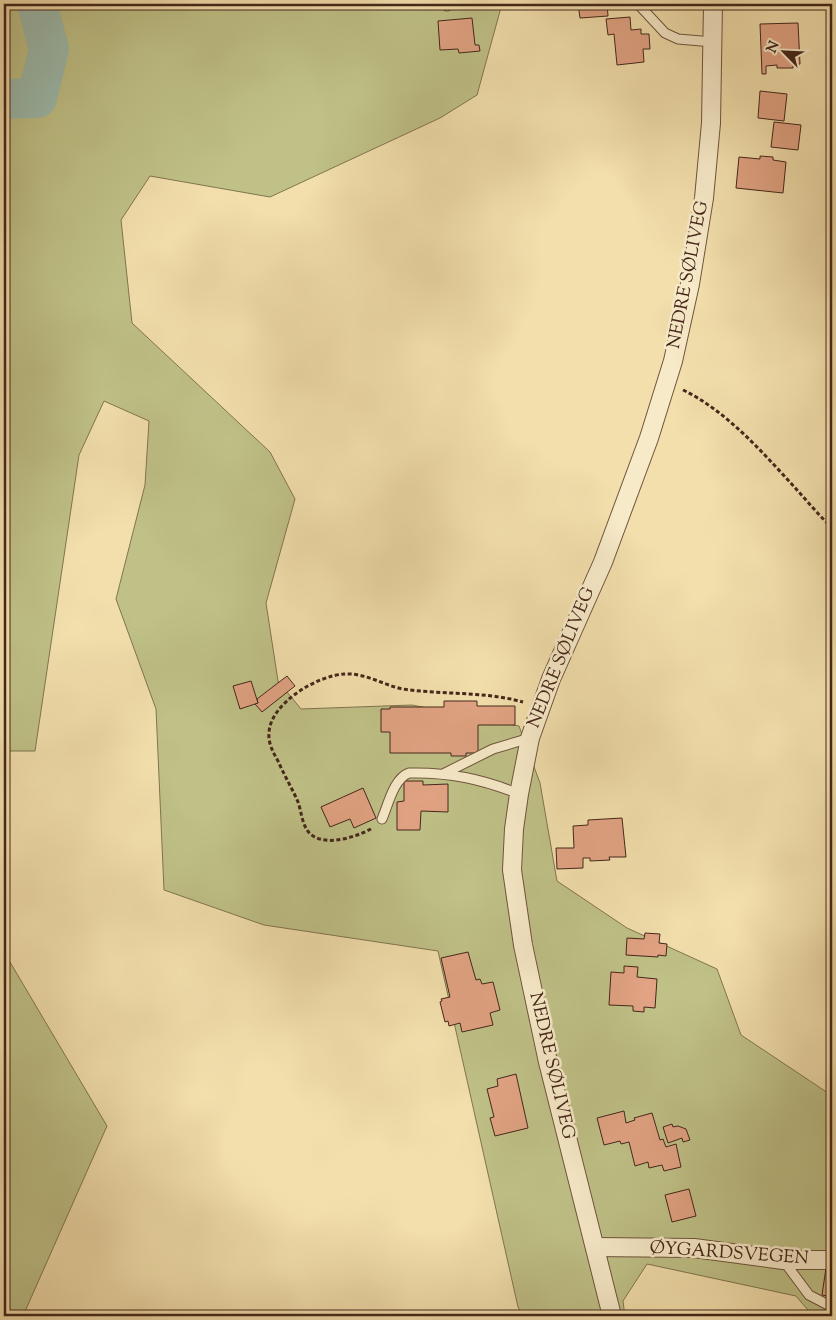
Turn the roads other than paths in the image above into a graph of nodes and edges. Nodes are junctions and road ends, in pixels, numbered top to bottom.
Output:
1 (638, 4) edge
2 (713, 4) edge
3 (713, 42) junction
4 (530, 738) junction
5 (443, 774) junction
6 (519, 794) junction
7 (382, 819) road end
8 (595, 1247) junction
9 (782, 1260) junction
10 (832, 1260) edge
11 (832, 1307) edge
12 (612, 1316) edge

1 - 3 lane
2 - 3 street, NEDRE SØLIVEG
3 - 4 street, NEDRE SØLIVEG
4 - 5 lane
4 - 6 street, NEDRE SØLIVEG
5 - 6 lane
5 - 7 lane
6 - 8 street, NEDRE SØLIVEG
8 - 9 street, ØYGARDSVEGEN
8 - 12 street, NEDRE SØLIVEG
9 - 10 street, ØYGARDSVEGEN
9 - 11 lane

